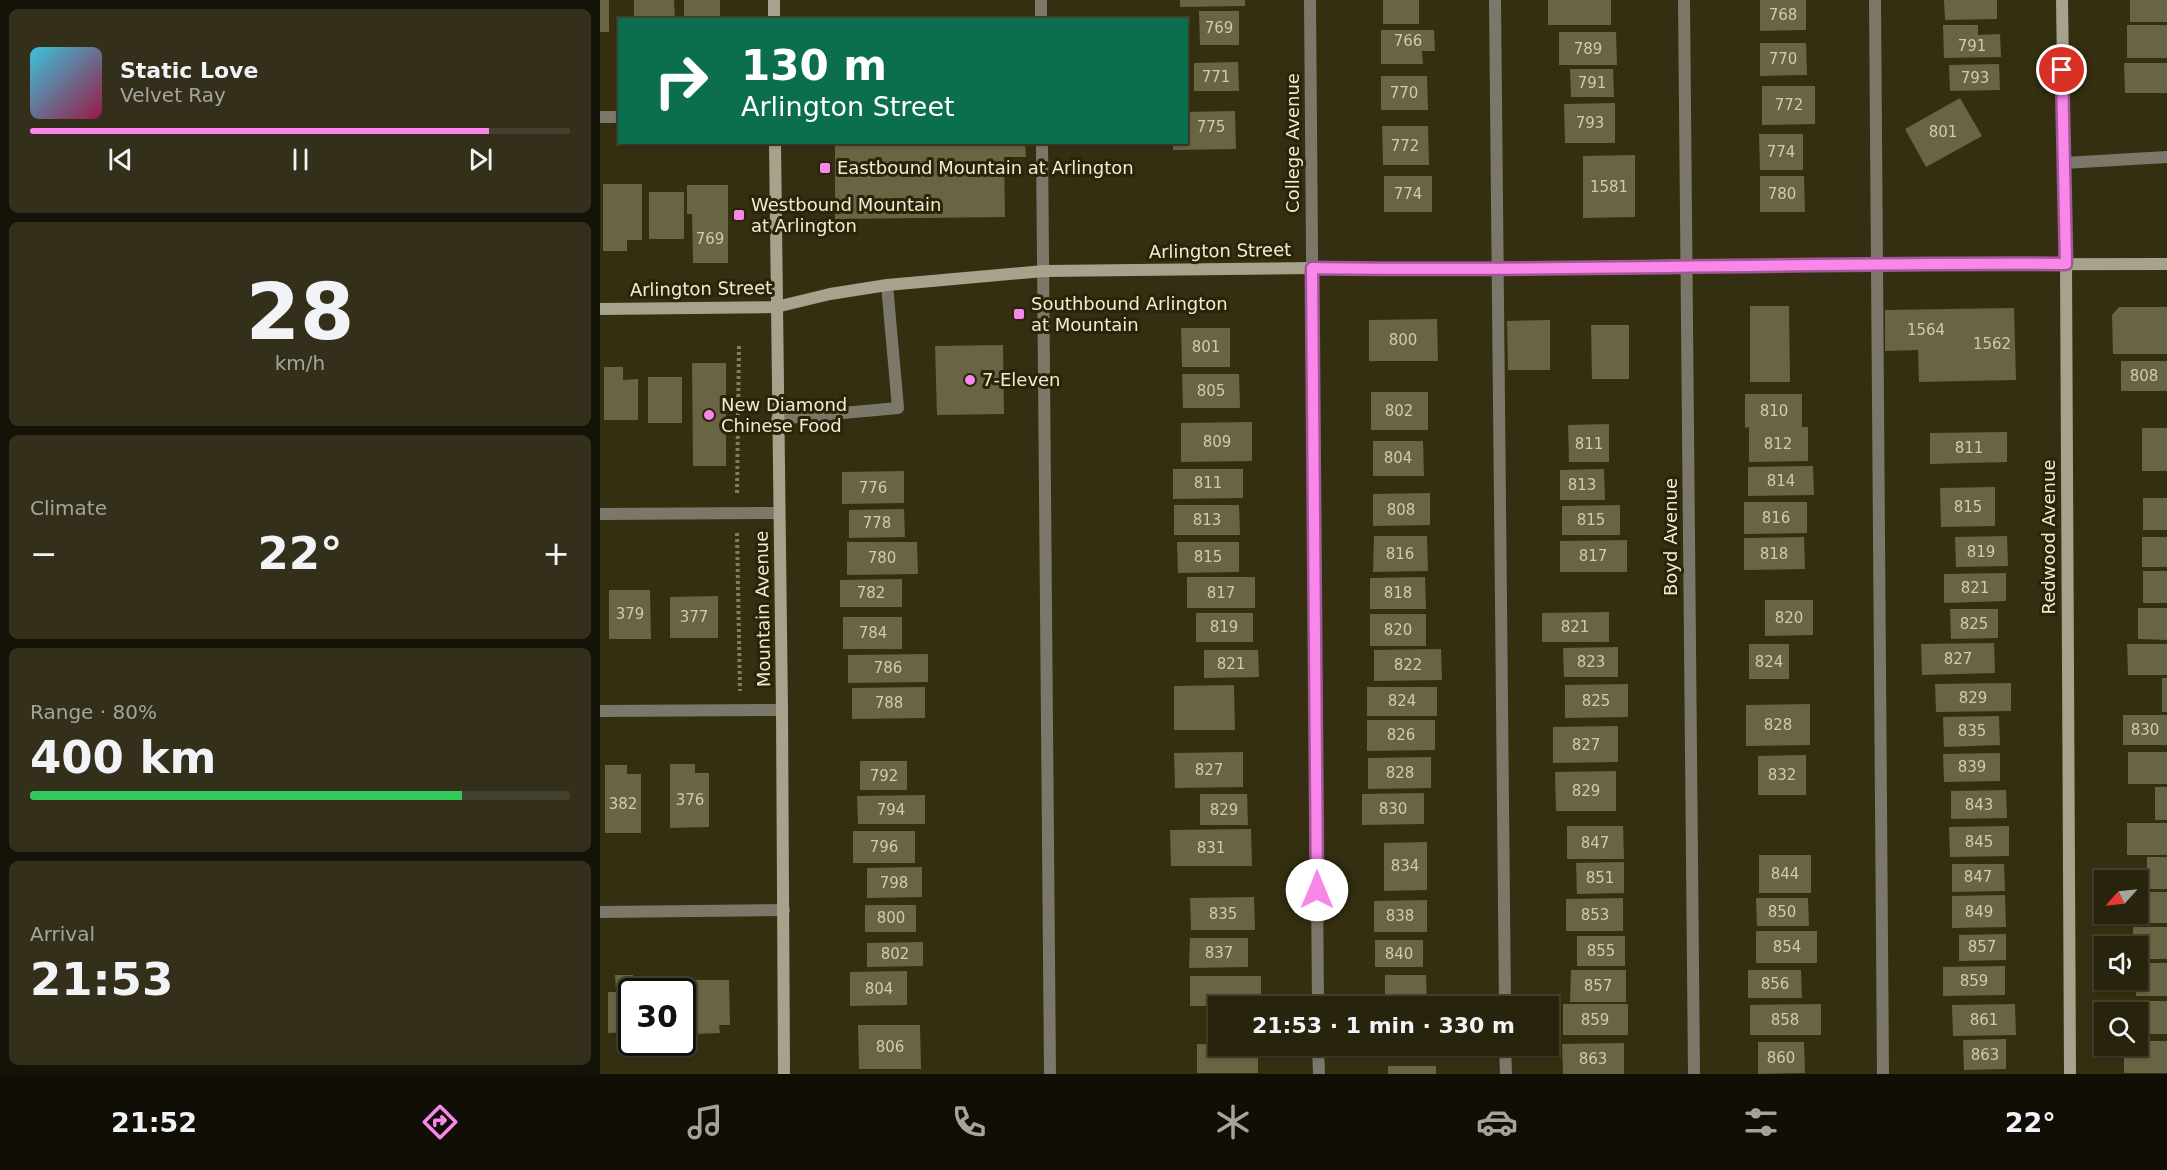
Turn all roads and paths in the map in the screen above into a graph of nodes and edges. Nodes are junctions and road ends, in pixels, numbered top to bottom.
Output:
1 (774, 0) edge
2 (1041, 0) edge
3 (1310, 0) edge
4 (1495, 0) edge
5 (1684, 0) edge
6 (1875, 0) edge
7 (2062, 0) edge
8 (774, 18) edge
9 (1041, 18) edge
10 (600, 117) edge
11 (618, 117) edge
12 (775, 144) edge
13 (1042, 144) edge
14 (2167, 157) edge
15 (2064, 163) junction
16 (2066, 264) junction
17 (2167, 264) edge
18 (1878, 265) junction
19 (1686, 266) junction
20 (1312, 268) junction
21 (1497, 270) junction
22 (1044, 271) junction
23 (887, 285) junction
24 (776, 307) junction
25 (600, 309) edge
26 (777, 419) junction
27 (779, 513) junction
28 (600, 514) edge
29 (782, 710) junction
30 (600, 711) edge
31 (784, 910) junction
32 (600, 912) edge
33 (1318, 996) edge
34 (1505, 996) edge
35 (1318, 1056) edge
36 (1505, 1056) edge
37 (784, 1074) edge
38 (1050, 1074) edge
39 (1318, 1074) edge
40 (1506, 1074) edge
41 (1694, 1074) edge
42 (1883, 1074) edge
43 (2070, 1074) edge

1 - 8 main road
2 - 9 street
3 - 20 street, College Avenue
4 - 21 street
5 - 19 street, Boyd Avenue
6 - 18 street
7 - 15 main road, Redwood Avenue
10 - 11 street
12 - 24 main road, Mountain Avenue
13 - 22 street
14 - 15 street
15 - 16 main road, Redwood Avenue
16 - 17 main road, Arlington Street
16 - 18 main road, Arlington Street
16 - 43 main road, Redwood Avenue
18 - 19 main road, Arlington Street
18 - 42 street
19 - 21 main road, Arlington Street
19 - 41 street, Boyd Avenue
20 - 21 main road, Arlington Street
20 - 22 main road, Arlington Street
20 - 33 street, College Avenue
21 - 34 street
22 - 23 main road, Arlington Street
22 - 38 street
23 - 24 main road, Arlington Street
23 - 26 street
24 - 25 main road, Arlington Street
24 - 26 main road, Mountain Avenue
26 - 27 main road, Mountain Avenue
27 - 28 street
27 - 29 main road, Mountain Avenue
29 - 30 street
29 - 31 main road, Mountain Avenue
31 - 32 street
31 - 37 main road, Mountain Avenue
35 - 39 street
36 - 40 street

